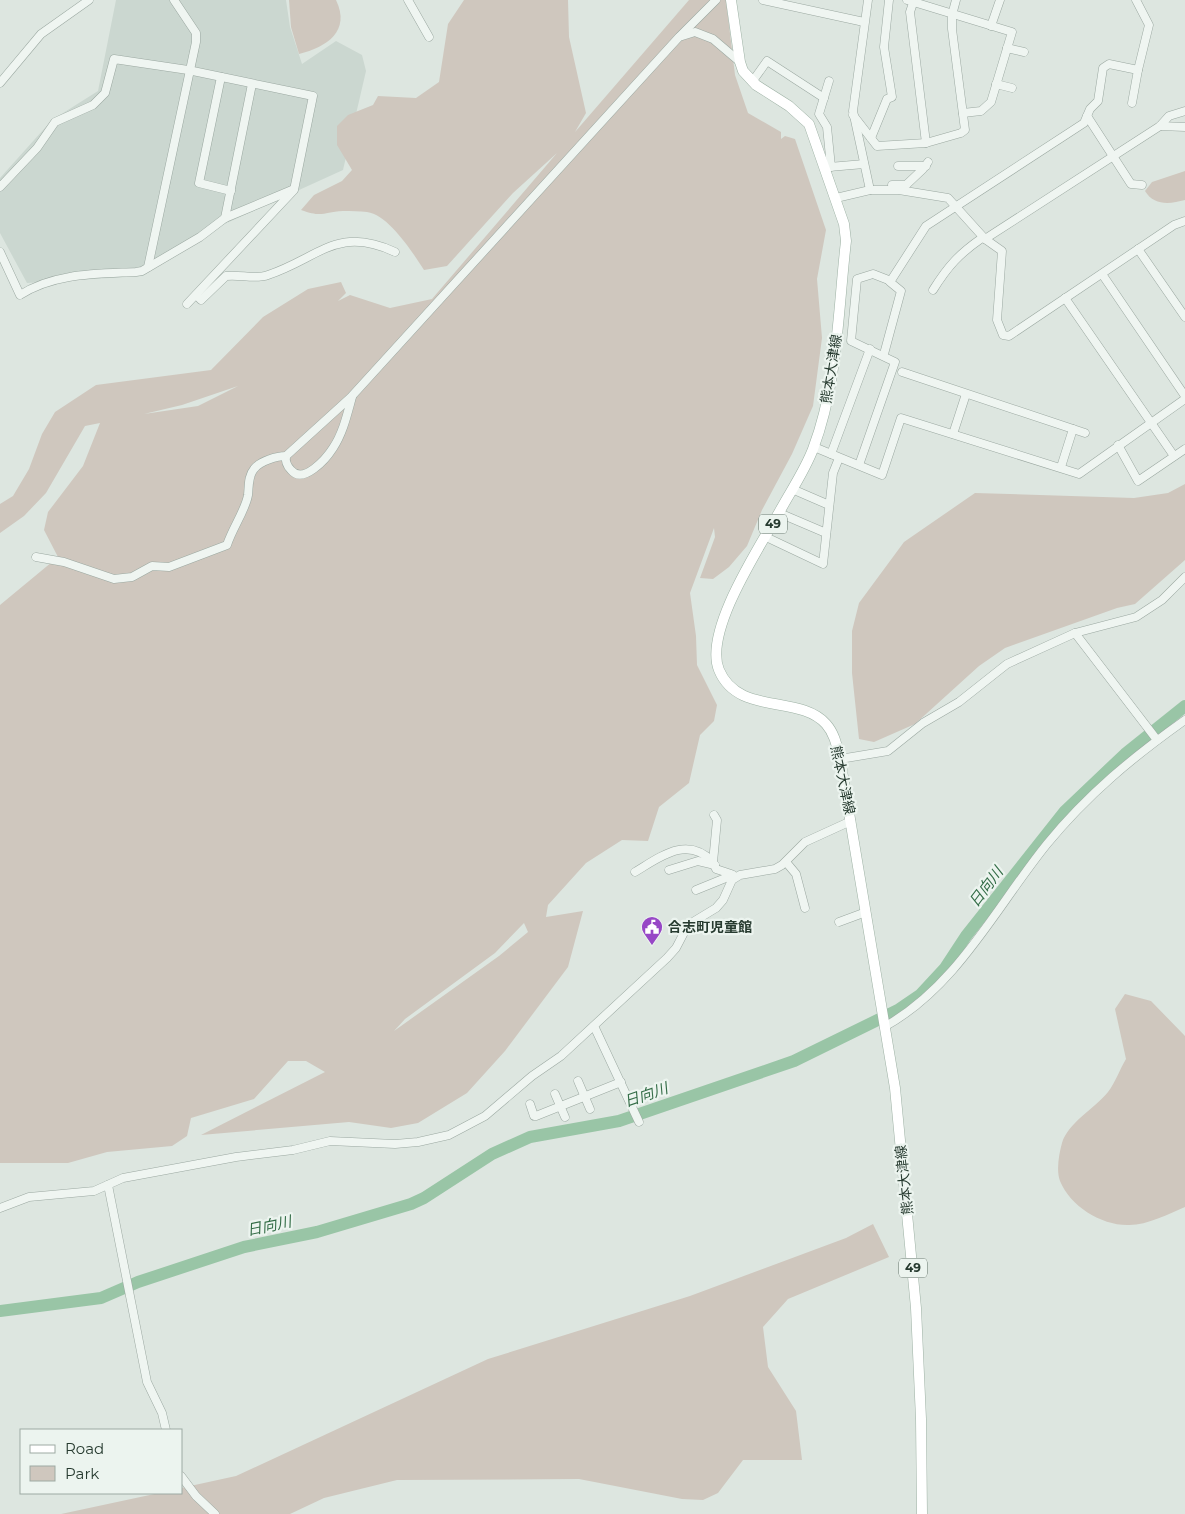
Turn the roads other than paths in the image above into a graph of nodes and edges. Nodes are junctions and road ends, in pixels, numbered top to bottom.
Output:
1 (89, 0) edge
2 (174, 0) edge
3 (408, 0) edge
4 (716, 0) edge
5 (731, 0) edge
6 (763, 0) edge
7 (868, 0) edge
8 (889, 0) edge
9 (956, 0) edge
10 (1000, 0) edge
11 (1136, 0) edge
12 (911, 1) edge
13 (952, 14) junction
14 (864, 22) junction
15 (991, 26) junction
16 (429, 37) dead end
17 (679, 37) junction
18 (1007, 48) junction
19 (1024, 52) dead end
20 (740, 62) junction
21 (188, 70) junction
22 (1138, 70) junction
23 (221, 77) junction
24 (829, 81) dead end
25 (752, 82) junction
26 (0, 83) edge
27 (252, 84) junction
28 (996, 84) junction
29 (1012, 88) dead end
30 (824, 98) junction
31 (1132, 103) dead end
32 (1185, 111) edge
33 (963, 113) junction
34 (853, 115) junction
35 (1087, 116) junction
36 (1160, 126) junction
37 (1185, 127) edge
38 (872, 138) junction
39 (926, 143) junction
40 (1112, 156) junction
41 (864, 164) junction
42 (898, 166) dead end
43 (828, 167) junction
44 (0, 186) edge
45 (1142, 186) dead end
46 (294, 190) junction
47 (870, 190) junction
48 (879, 190) junction
49 (231, 191) junction
50 (836, 198) junction
51 (958, 207) junction
52 (225, 218) junction
53 (1185, 220) edge
54 (984, 239) junction
55 (1138, 249) junction
56 (0, 252) edge
57 (394, 252) dead end
58 (148, 267) junction
59 (1102, 274) junction
60 (891, 281) junction
61 (933, 290) dead end
62 (196, 295) junction
63 (1065, 298) junction
64 (187, 304) dead end
65 (1185, 317) edge
66 (870, 349) junction
67 (884, 354) junction
68 (902, 372) dead end
69 (966, 394) junction
70 (353, 396) junction
71 (1185, 398) edge
72 (1150, 423) junction
73 (1073, 429) junction
74 (1085, 433) dead end
75 (953, 434) junction
76 (1118, 445) junction
77 (814, 447) junction
78 (1185, 448) edge
79 (831, 454) junction
80 (286, 456) junction
81 (1174, 456) junction
82 (839, 458) junction
83 (859, 466) junction
84 (1060, 467) junction
85 (792, 489) junction
86 (830, 505) junction
87 (779, 513) junction
88 (826, 533) junction
89 (766, 537) junction
90 (36, 557) dead end
91 (1185, 577) edge
92 (1075, 633) junction
93 (1185, 720) edge
94 (1157, 740) junction
95 (840, 759) junction
96 (714, 815) dead end
97 (851, 821) junction
98 (786, 862) junction
99 (714, 864) junction
100 (669, 870) dead end
101 (635, 872) dead end
102 (734, 876) junction
103 (696, 890) dead end
104 (805, 908) dead end
105 (866, 912) junction
106 (840, 922) dead end
107 (884, 1025) junction
108 (594, 1026) junction
109 (578, 1081) dead end
110 (621, 1082) junction
111 (555, 1094) dead end
112 (585, 1096) junction
113 (530, 1104) dead end
114 (560, 1106) junction
115 (590, 1109) dead end
116 (565, 1117) dead end
117 (639, 1122) dead end
118 (108, 1185) junction
119 (0, 1208) edge
120 (166, 1429) edge
121 (182, 1477) edge
122 (215, 1514) edge
123 (922, 1514) edge

1 - 26 street
2 - 21 street
3 - 16 street
4 - 17 street
5 - 20 main road, 熊本大津線 / 49
6 - 14 street
7 - 14 street
8 - 38 street
9 - 13 street
10 - 15 street
11 - 22 street
12 - 13 street
12 - 39 street
13 - 15 street
13 - 33 street
14 - 34 street
15 - 18 street
17 - 20 street
17 - 70 street
18 - 19 street
18 - 28 street
20 - 25 main road, 熊本大津線 / 49
21 - 23 street
21 - 44 street
21 - 58 street
22 - 31 street
22 - 35 street
23 - 27 street
23 - 49 street
24 - 30 street
25 - 30 street
25 - 43 main road, 熊本大津線 / 49
27 - 46 street
27 - 49 street
28 - 29 street
28 - 33 street
30 - 43 street
32 - 36 street
33 - 39 street
34 - 38 street
34 - 41 street
35 - 40 street
35 - 51 street
36 - 37 street
36 - 40 street
38 - 39 street
40 - 45 street
40 - 54 street
41 - 43 street
41 - 47 street
42 - 48 street
43 - 50 main road, 熊本大津線 / 49
46 - 52 street
46 - 62 street
47 - 48 street
47 - 50 street
48 - 51 street
49 - 52 street
50 - 77 main road, 熊本大津線 / 49
51 - 54 street
51 - 60 street
52 - 58 street
53 - 55 street
54 - 61 street
54 - 63 street
55 - 59 street
55 - 65 street
56 - 58 street
57 - 62 street
59 - 63 street
59 - 71 street
60 - 66 street
60 - 67 street
62 - 64 street
63 - 72 street
66 - 67 street
66 - 79 street
67 - 83 street
68 - 69 street
69 - 73 street
69 - 75 street
70 - 80 street
70 - 80 street
71 - 72 street
72 - 76 street
72 - 81 street
73 - 74 street
73 - 84 street
75 - 83 street
75 - 84 street
76 - 81 street
76 - 84 street
77 - 79 street
77 - 85 main road, 熊本大津線 / 49
78 - 81 street
79 - 82 street
80 - 90 street
82 - 83 street
82 - 86 street
85 - 86 street
85 - 87 main road, 熊本大津線 / 49
86 - 88 street
87 - 88 street
87 - 89 main road, 熊本大津線 / 49
88 - 89 street
89 - 95 main road, 熊本大津線 / 49
91 - 92 street
92 - 94 street
92 - 95 street
93 - 94 street
94 - 107 street
95 - 97 main road, 熊本大津線 / 49
96 - 99 street
97 - 98 street
97 - 105 main road, 熊本大津線 / 49
98 - 102 street
98 - 104 street
99 - 100 street
99 - 101 street
99 - 102 street
102 - 103 street
102 - 108 street
105 - 106 street
105 - 107 main road, 熊本大津線 / 49
107 - 123 main road, 熊本大津線 / 49
108 - 110 street
108 - 118 street
109 - 112 street
110 - 112 street
110 - 117 street
111 - 114 street
112 - 114 street
112 - 115 street
113 - 114 street
114 - 116 street
118 - 119 street
118 - 120 street
121 - 122 street

